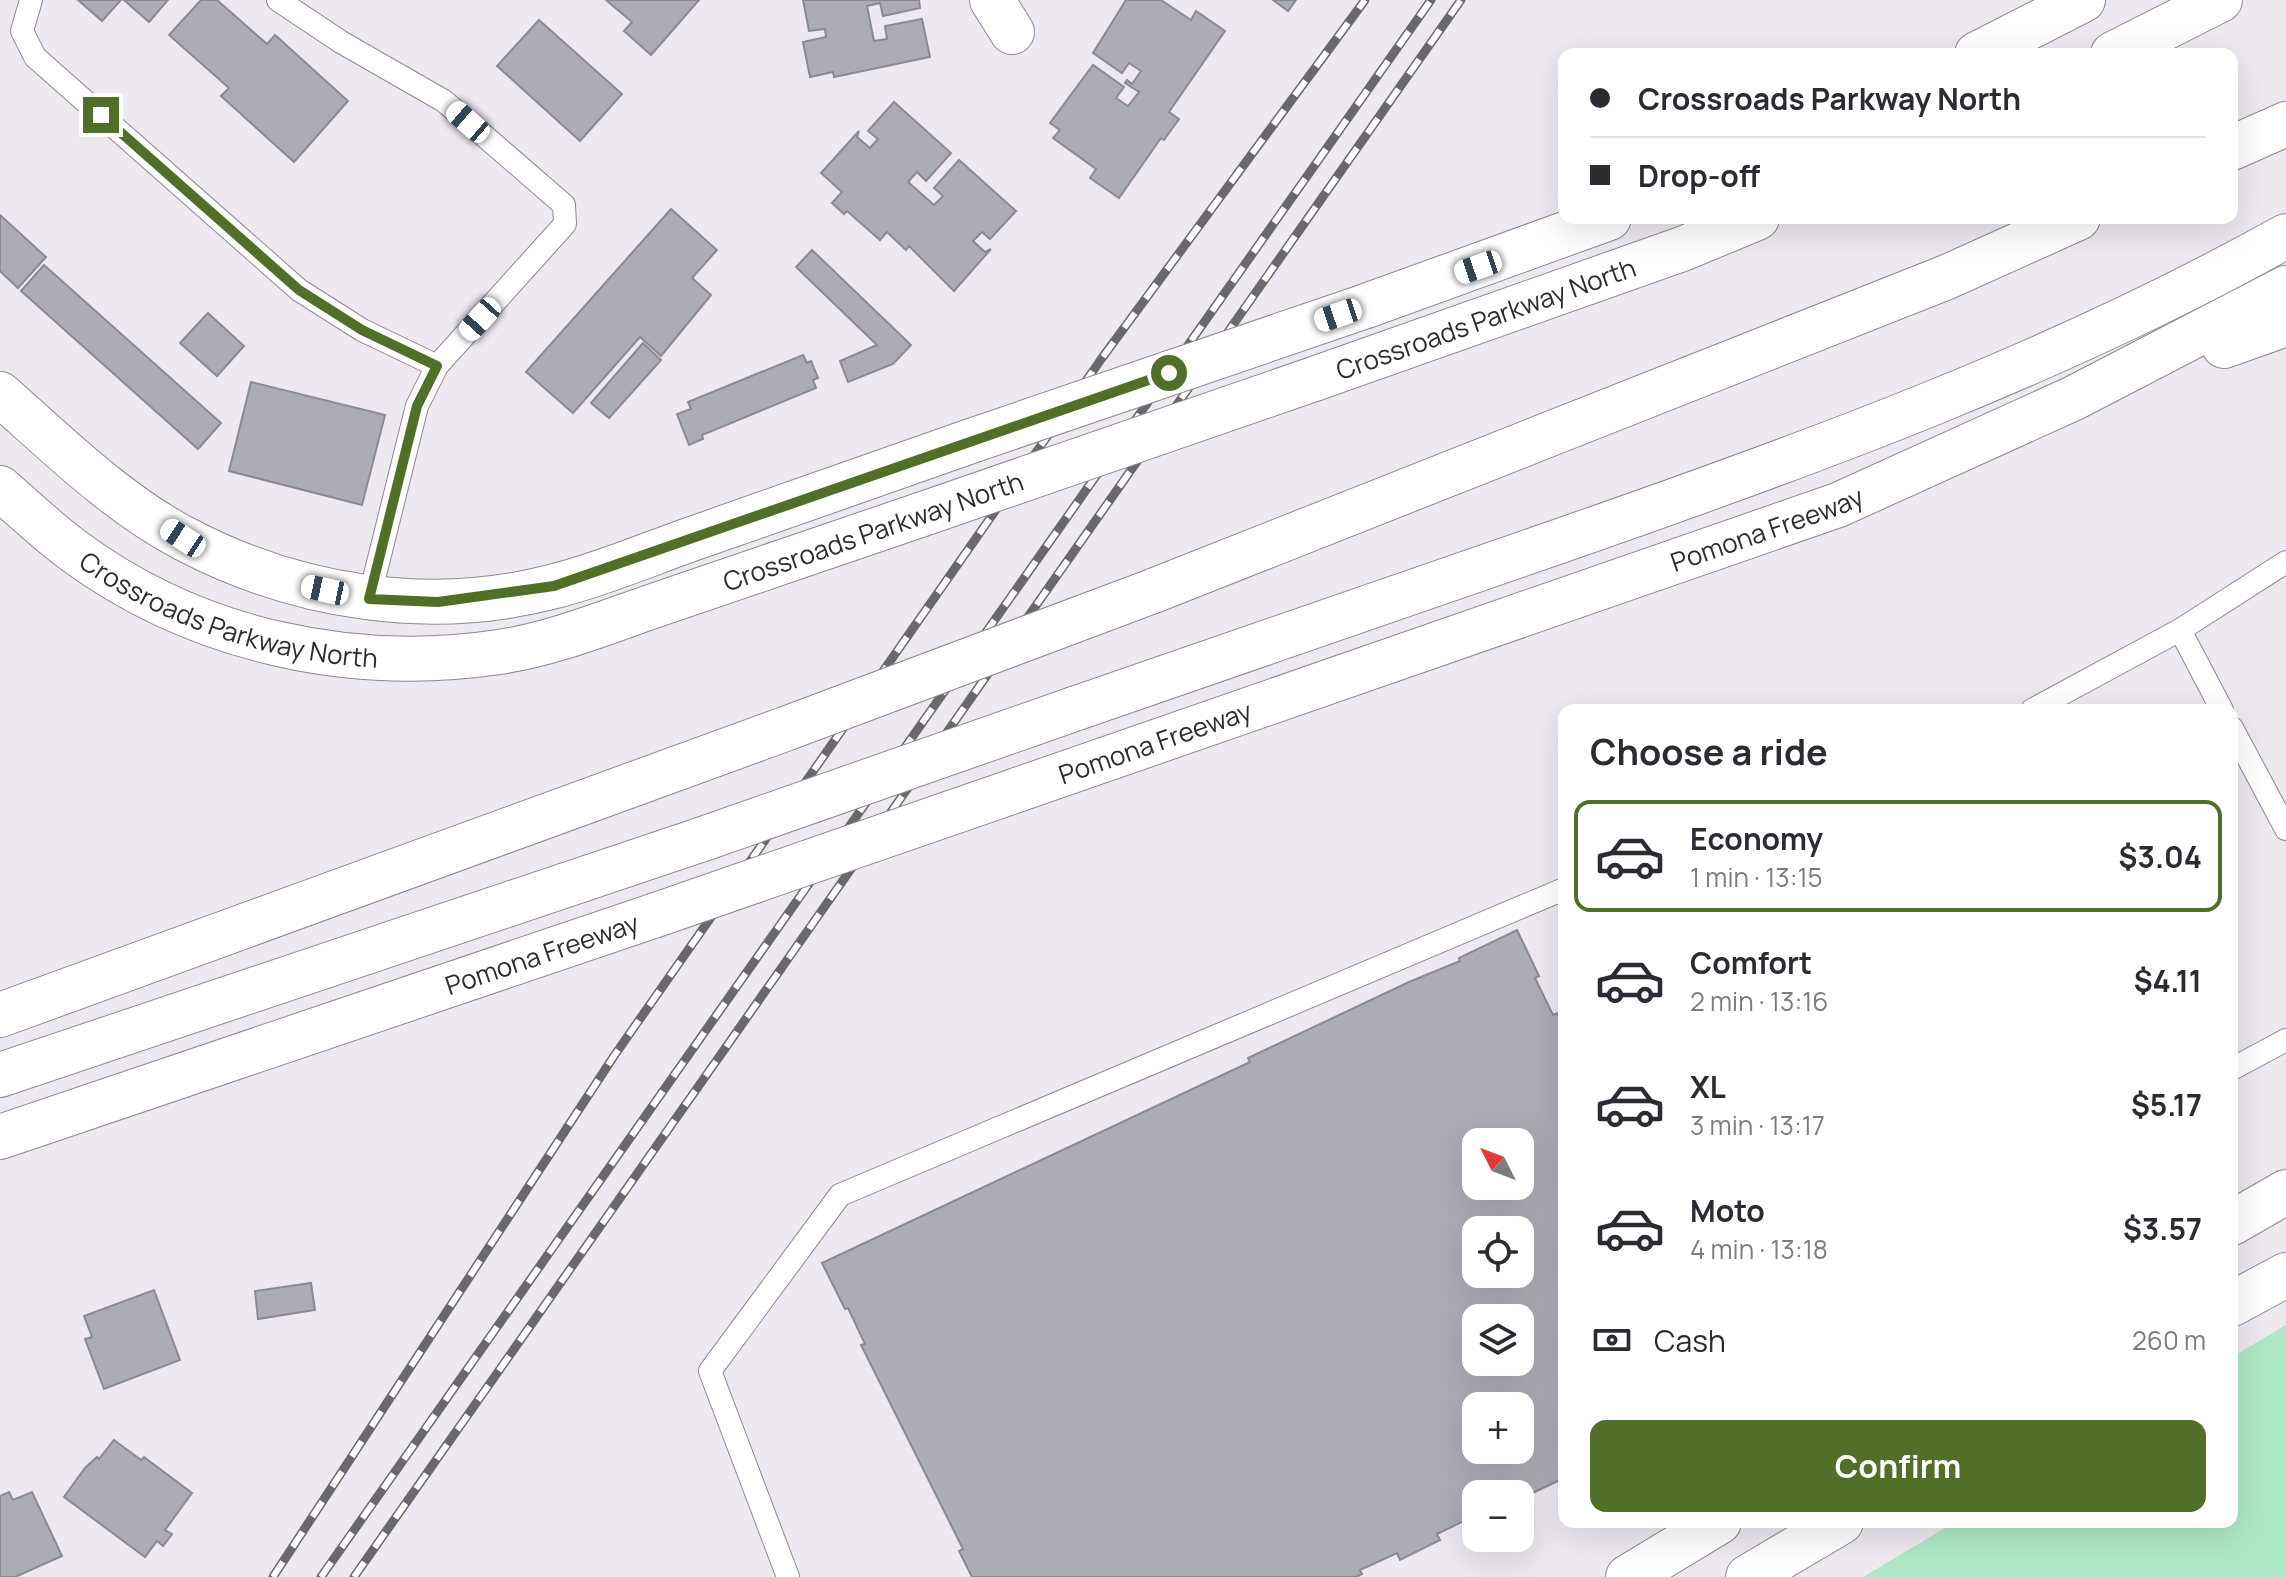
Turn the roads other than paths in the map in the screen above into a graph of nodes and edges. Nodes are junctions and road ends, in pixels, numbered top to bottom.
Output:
1 (31, 0) edge
2 (278, 0) edge
3 (2083, 0) edge
4 (2220, 0) edge
5 (1989, 48) edge
6 (2125, 48) edge
7 (2286, 124) edge
8 (2238, 145) edge
9 (1592, 224) edge
10 (1742, 224) edge
11 (2065, 224) edge
12 (2286, 236) edge
13 (2286, 288) edge
14 (2286, 324) edge
15 (437, 366) junction
16 (0, 394) edge
17 (2074, 398) junction
18 (0, 488) edge
19 (2286, 562) edge
20 (369, 599) junction
21 (2180, 630) junction
22 (2043, 704) edge
23 (2219, 704) edge
24 (2238, 739) edge
25 (2286, 829) edge
26 (1558, 892) edge
27 (4, 1014) edge
28 (2286, 1040) edge
29 (2238, 1066) edge
30 (0, 1075) edge
31 (0, 1137) edge
32 (2286, 1192) edge
33 (2238, 1220) edge
34 (2286, 1275) edge
35 (2238, 1301) edge
36 (1709, 1528) edge
37 (1831, 1528) edge
38 (788, 1577) edge
39 (1628, 1577) edge
40 (1748, 1577) edge

1 - 15 lane
2 - 15 lane
3 - 5 main road
4 - 6 main road
7 - 8 main road
9 - 20 main road, Crossroads Parkway North, bridge
10 - 18 main road, Crossroads Parkway North, bridge
11 - 27 main road, bridge
12 - 30 main road, bridge
13 - 17 main road, Pomona Freeway
14 - 17 main road
15 - 20 lane
16 - 20 main road, Crossroads Parkway North
17 - 31 main road, Pomona Freeway, bridge
19 - 21 lane
21 - 22 lane
21 - 23 lane
24 - 25 lane
26 - 38 lane
28 - 29 lane
32 - 33 main road
34 - 35 main road
36 - 39 main road
37 - 40 main road

